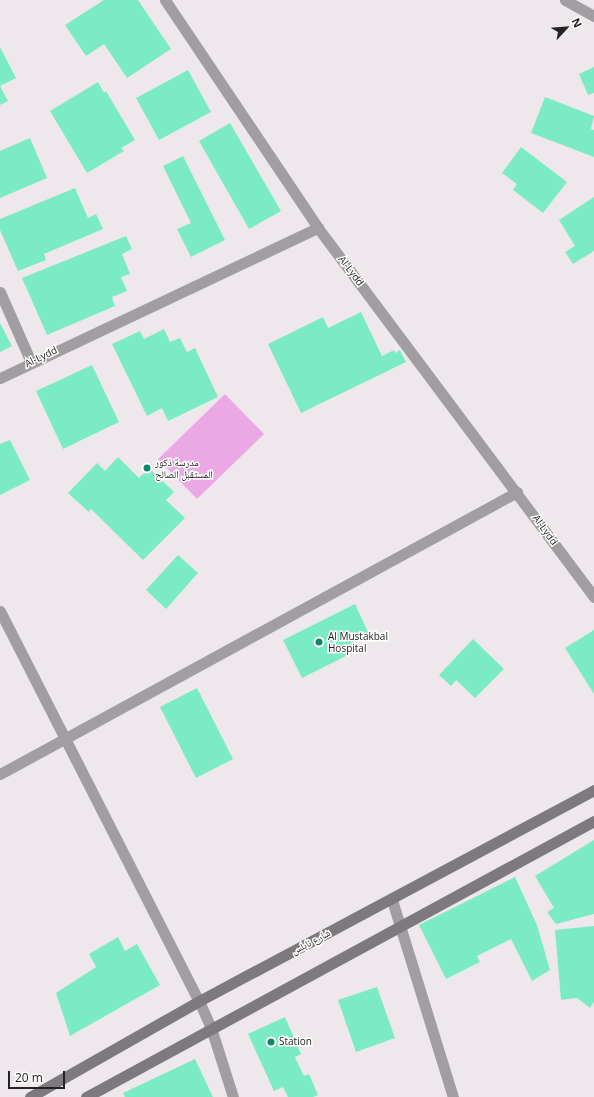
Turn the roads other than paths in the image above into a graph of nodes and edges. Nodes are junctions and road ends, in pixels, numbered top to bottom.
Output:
1 (165, 0) edge
2 (565, 0) edge
3 (594, 16) edge
4 (318, 228) junction
5 (0, 292) edge
6 (31, 362) junction
7 (0, 378) edge
8 (517, 492) junction
9 (594, 597) edge
10 (0, 611) edge
11 (66, 739) junction
12 (0, 774) edge
13 (594, 790) edge
14 (594, 821) edge
15 (392, 900) junction
16 (402, 926) junction
17 (199, 1002) junction
18 (211, 1028) junction
19 (30, 1097) edge
20 (86, 1097) edge
21 (234, 1097) edge
22 (453, 1097) edge

1 - 4 street
2 - 3 street
4 - 6 street, Al-Lydd
4 - 8 street, Al-Lydd
5 - 6 street
6 - 7 street, Al-Lydd
8 - 9 street, Al-Lydd
8 - 11 street
10 - 11 street
11 - 12 street
11 - 17 street
13 - 15 main road, شارع نابلس
14 - 16 main road
15 - 16 street
15 - 17 main road, شارع نابلس
16 - 18 main road
16 - 22 street
17 - 18 street
17 - 19 main road, شارع نابلس
18 - 20 main road
18 - 21 street

